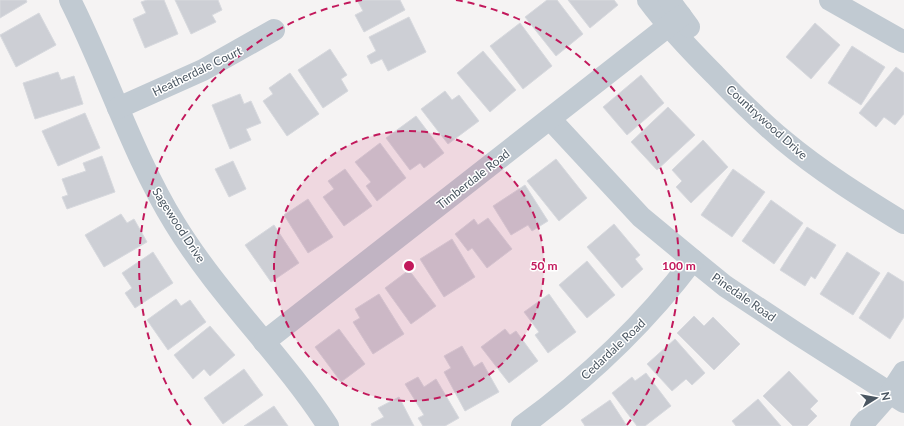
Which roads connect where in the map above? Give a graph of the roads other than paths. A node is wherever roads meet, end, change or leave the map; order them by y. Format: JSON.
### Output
{"nodes":[{"id":1,"x":70,"y":0,"type":"edge"},
{"id":2,"x":648,"y":0,"type":"edge"},
{"id":3,"x":830,"y":0,"type":"edge"},
{"id":4,"x":672,"y":14,"type":"edge"},
{"id":5,"x":274,"y":30,"type":"dead end"},
{"id":6,"x":904,"y":42,"type":"edge"},
{"id":7,"x":118,"y":108,"type":"junction"},
{"id":8,"x":550,"y":119,"type":"junction"},
{"id":9,"x":904,"y":206,"type":"edge"},
{"id":10,"x":904,"y":223,"type":"edge"},
{"id":11,"x":693,"y":260,"type":"junction"},
{"id":12,"x":264,"y":342,"type":"junction"},
{"id":13,"x":904,"y":372,"type":"edge"},
{"id":14,"x":898,"y":397,"type":"edge"},
{"id":15,"x":328,"y":426,"type":"edge"},
{"id":16,"x":522,"y":426,"type":"edge"},
{"id":17,"x":861,"y":426,"type":"edge"}],
"edges":[{"from":1,"to":7,"type":"street","name":"Sagewood Drive"},
{"from":2,"to":4,"type":"street","name":"Countrywood Drive"},
{"from":3,"to":6,"type":"street"},
{"from":4,"to":8,"type":"street","name":"Timberdale Road"},
{"from":4,"to":9,"type":"street","name":"Countrywood Drive"},
{"from":4,"to":10,"type":"street","name":"Countrywood Drive"},
{"from":5,"to":7,"type":"street","name":"Heatherdale Court"},
{"from":7,"to":12,"type":"street","name":"Sagewood Drive"},
{"from":8,"to":11,"type":"street","name":"Pinedale Road"},
{"from":8,"to":12,"type":"street","name":"Timberdale Road"},
{"from":11,"to":14,"type":"street","name":"Pinedale Road"},
{"from":11,"to":16,"type":"street","name":"Cedardale Road"},
{"from":12,"to":15,"type":"street","name":"Sagewood Drive"},
{"from":13,"to":14,"type":"street"},
{"from":14,"to":17,"type":"street"}]}
